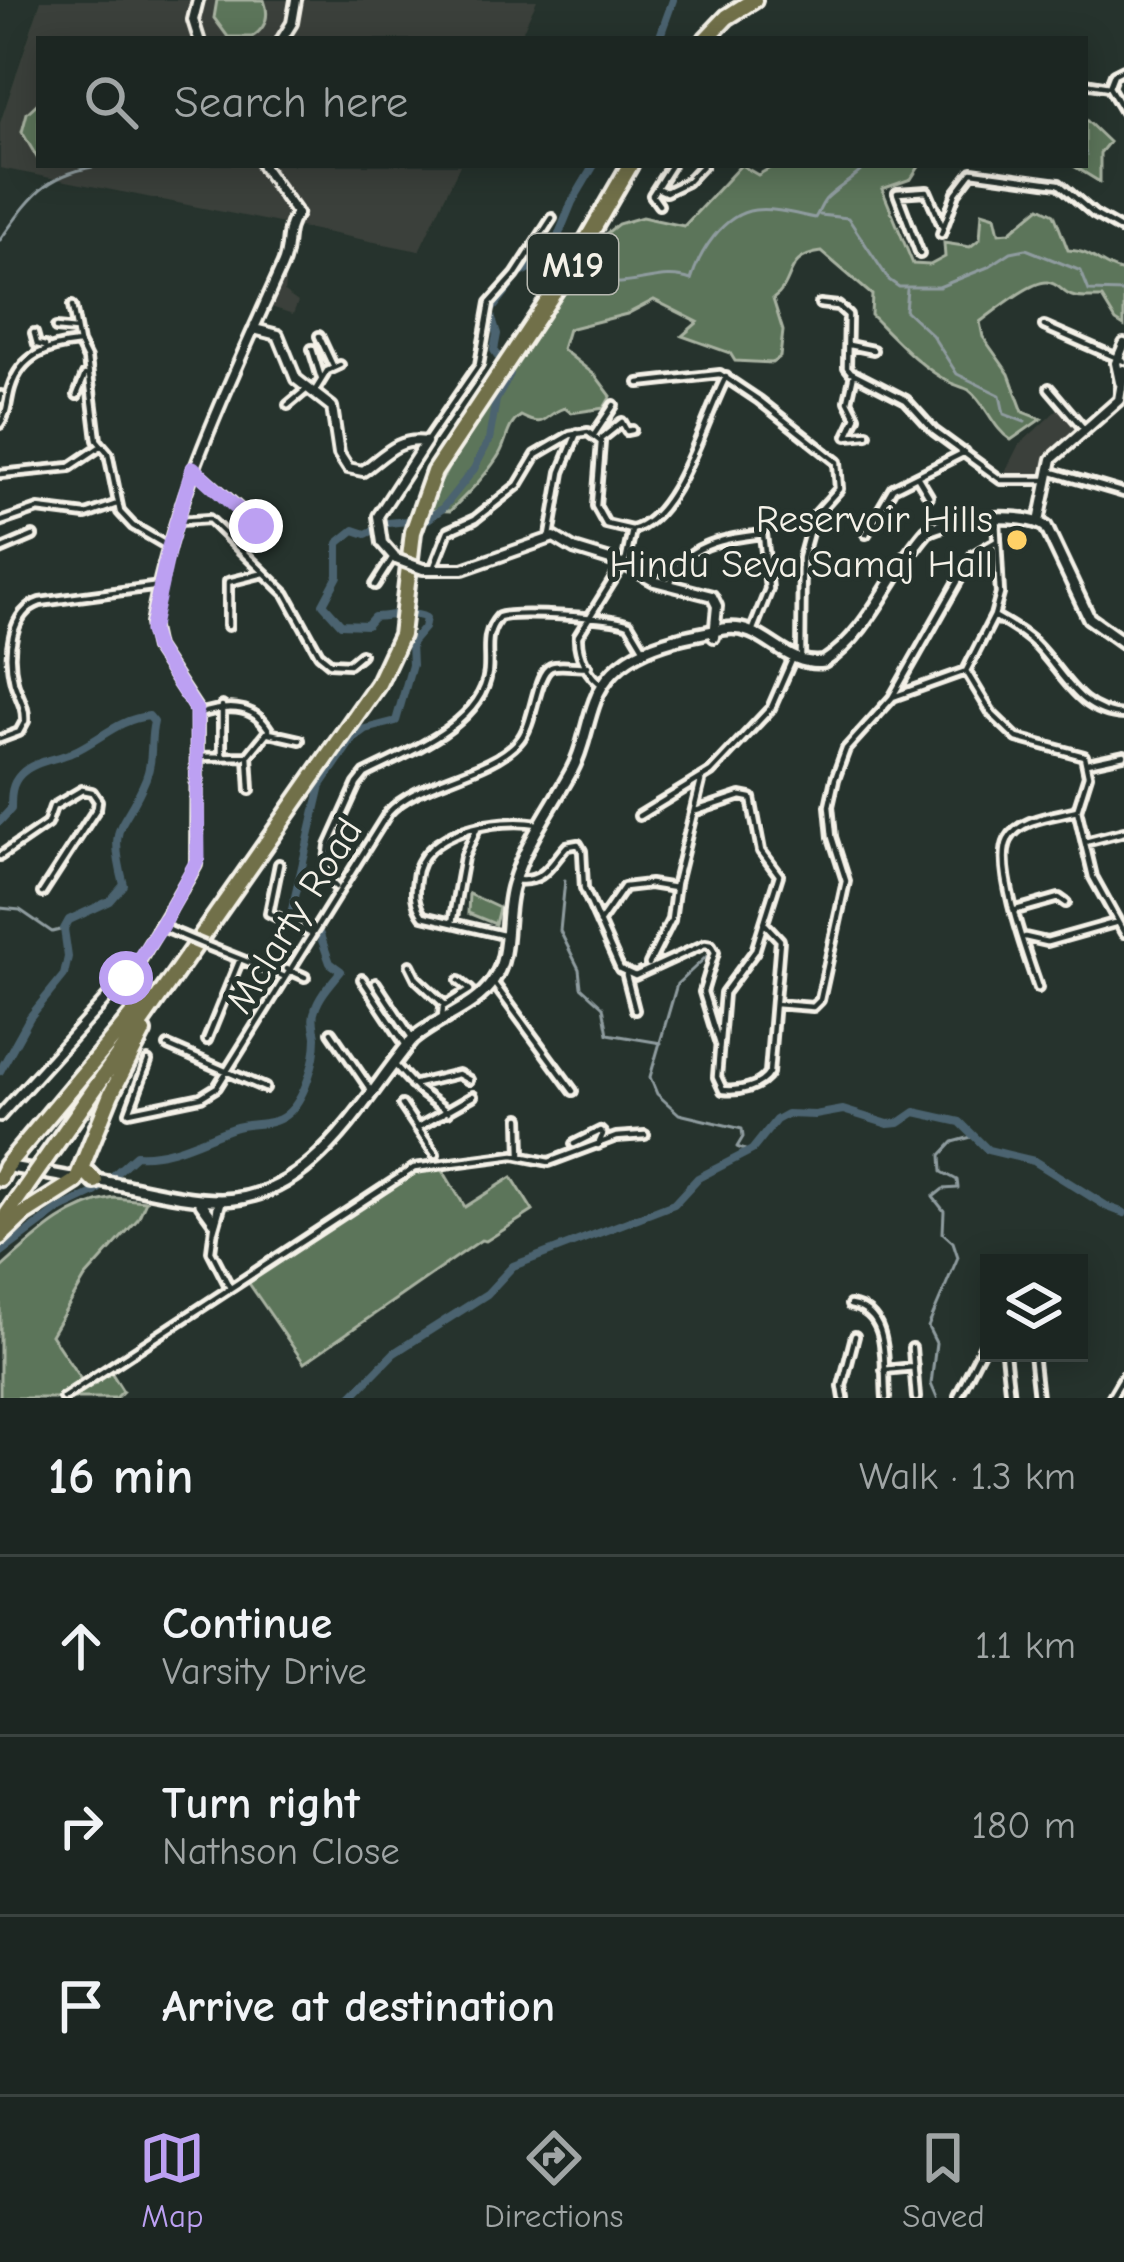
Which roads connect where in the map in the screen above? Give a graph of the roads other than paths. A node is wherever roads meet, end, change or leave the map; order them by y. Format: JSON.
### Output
{"nodes":[{"id":1,"x":199,"y":0,"type":"edge"},
{"id":2,"x":296,"y":0,"type":"edge"},
{"id":3,"x":736,"y":0,"type":"edge"},
{"id":4,"x":754,"y":0,"type":"edge"},
{"id":5,"x":198,"y":36,"type":"edge"},
{"id":6,"x":284,"y":36,"type":"edge"},
{"id":7,"x":698,"y":36,"type":"edge"},
{"id":8,"x":709,"y":36,"type":"edge"},
{"id":9,"x":1124,"y":69,"type":"edge"},
{"id":10,"x":1088,"y":84,"type":"edge"},
{"id":11,"x":1109,"y":87,"type":"junction"},
{"id":12,"x":1124,"y":112,"type":"edge"},
{"id":13,"x":264,"y":168,"type":"edge"},
{"id":14,"x":624,"y":168,"type":"edge"},
{"id":15,"x":669,"y":168,"type":"edge"},
{"id":16,"x":700,"y":168,"type":"edge"},
{"id":17,"x":657,"y":188,"type":"junction"},
{"id":18,"x":658,"y":205,"type":"dead end"},
{"id":19,"x":551,"y":218,"type":"dead end"},
{"id":20,"x":1124,"y":231,"type":"edge"},
{"id":21,"x":920,"y":254,"type":"dead end"},
{"id":22,"x":820,"y":304,"type":"dead end"},
{"id":23,"x":72,"y":306,"type":"dead end"},
{"id":24,"x":1044,"y":326,"type":"dead end"},
{"id":25,"x":56,"y":328,"type":"dead end"},
{"id":26,"x":254,"y":328,"type":"junction"},
{"id":27,"x":76,"y":330,"type":"junction"},
{"id":28,"x":34,"y":333,"type":"dead end"},
{"id":29,"x":319,"y":336,"type":"dead end"},
{"id":30,"x":79,"y":343,"type":"junction"},
{"id":31,"x":1124,"y":344,"type":"edge"},
{"id":32,"x":849,"y":345,"type":"junction"},
{"id":33,"x":51,"y":347,"type":"junction"},
{"id":34,"x":312,"y":350,"type":"dead end"},
{"id":35,"x":873,"y":350,"type":"dead end"},
{"id":36,"x":1122,"y":364,"type":"edge"},
{"id":37,"x":88,"y":370,"type":"junction"},
{"id":38,"x":854,"y":373,"type":"junction"},
{"id":39,"x":726,"y":377,"type":"junction"},
{"id":40,"x":321,"y":380,"type":"junction"},
{"id":41,"x":639,"y":383,"type":"dead end"},
{"id":42,"x":1049,"y":388,"type":"dead end"},
{"id":43,"x":310,"y":391,"type":"junction"},
{"id":44,"x":77,"y":394,"type":"dead end"},
{"id":45,"x":288,"y":405,"type":"dead end"},
{"id":46,"x":614,"y":405,"type":"dead end"},
{"id":47,"x":1,"y":420,"type":"edge"},
{"id":48,"x":1084,"y":429,"type":"junction"},
{"id":49,"x":632,"y":430,"type":"dead end"},
{"id":50,"x":577,"y":433,"type":"junction"},
{"id":51,"x":867,"y":434,"type":"dead end"},
{"id":52,"x":597,"y":438,"type":"junction"},
{"id":53,"x":426,"y":442,"type":"junction"},
{"id":54,"x":100,"y":446,"type":"junction"},
{"id":55,"x":965,"y":452,"type":"junction"},
{"id":56,"x":193,"y":468,"type":"junction"},
{"id":57,"x":0,"y":474,"type":"edge"},
{"id":58,"x":1048,"y":475,"type":"junction"},
{"id":59,"x":917,"y":476,"type":"junction"},
{"id":60,"x":1124,"y":493,"type":"edge"},
{"id":61,"x":929,"y":496,"type":"dead end"},
{"id":62,"x":117,"y":503,"type":"junction"},
{"id":63,"x":996,"y":519,"type":"junction"},
{"id":64,"x":177,"y":521,"type":"junction"},
{"id":65,"x":1043,"y":521,"type":"junction"},
{"id":66,"x":0,"y":522,"type":"edge"},
{"id":67,"x":263,"y":529,"type":"dead end"},
{"id":68,"x":632,"y":530,"type":"junction"},
{"id":69,"x":866,"y":534,"type":"dead end"},
{"id":70,"x":33,"y":536,"type":"dead end"},
{"id":71,"x":550,"y":536,"type":"junction"},
{"id":72,"x":997,"y":541,"type":"junction"},
{"id":73,"x":169,"y":547,"type":"junction"},
{"id":74,"x":0,"y":550,"type":"edge"},
{"id":75,"x":395,"y":558,"type":"junction"},
{"id":76,"x":623,"y":564,"type":"junction"},
{"id":77,"x":428,"y":571,"type":"junction"},
{"id":78,"x":264,"y":573,"type":"junction"},
{"id":79,"x":375,"y":585,"type":"dead end"},
{"id":80,"x":670,"y":585,"type":"junction"},
{"id":81,"x":160,"y":586,"type":"junction"},
{"id":82,"x":400,"y":616,"type":"junction"},
{"id":83,"x":994,"y":616,"type":"junction"},
{"id":84,"x":586,"y":619,"type":"junction"},
{"id":85,"x":228,"y":626,"type":"dead end"},
{"id":86,"x":749,"y":632,"type":"junction"},
{"id":87,"x":713,"y":634,"type":"junction"},
{"id":88,"x":1124,"y":643,"type":"edge"},
{"id":89,"x":645,"y":652,"type":"junction"},
{"id":90,"x":362,"y":654,"type":"dead end"},
{"id":91,"x":796,"y":661,"type":"junction"},
{"id":92,"x":587,"y":667,"type":"junction"},
{"id":93,"x":966,"y":671,"type":"junction"},
{"id":94,"x":902,"y":682,"type":"junction"},
{"id":95,"x":604,"y":686,"type":"junction"},
{"id":96,"x":912,"y":690,"type":"junction"},
{"id":97,"x":892,"y":698,"type":"junction"},
{"id":98,"x":222,"y":706,"type":"junction"},
{"id":99,"x":197,"y":715,"type":"junction"},
{"id":100,"x":1124,"y":715,"type":"edge"},
{"id":101,"x":269,"y":734,"type":"junction"},
{"id":102,"x":0,"y":739,"type":"edge"},
{"id":103,"x":300,"y":740,"type":"dead end"},
{"id":104,"x":1124,"y":755,"type":"edge"},
{"id":105,"x":248,"y":756,"type":"junction"},
{"id":106,"x":198,"y":757,"type":"junction"},
{"id":107,"x":222,"y":757,"type":"junction"},
{"id":108,"x":1087,"y":763,"type":"junction"},
{"id":109,"x":701,"y":781,"type":"junction"},
{"id":110,"x":250,"y":790,"type":"dead end"},
{"id":111,"x":1077,"y":810,"type":"junction"},
{"id":112,"x":696,"y":811,"type":"junction"},
{"id":113,"x":639,"y":816,"type":"dead end"},
{"id":114,"x":540,"y":823,"type":"junction"},
{"id":115,"x":477,"y":828,"type":"junction"},
{"id":116,"x":1124,"y":832,"type":"edge"},
{"id":117,"x":1085,"y":842,"type":"junction"},
{"id":118,"x":0,"y":856,"type":"edge"},
{"id":119,"x":279,"y":864,"type":"dead end"},
{"id":120,"x":516,"y":880,"type":"junction"},
{"id":121,"x":338,"y":888,"type":"junction"},
{"id":122,"x":675,"y":888,"type":"junction"},
{"id":123,"x":43,"y":893,"type":"dead end"},
{"id":124,"x":1066,"y":903,"type":"dead end"},
{"id":125,"x":1041,"y":910,"type":"dead end"},
{"id":126,"x":1016,"y":911,"type":"junction"},
{"id":127,"x":1118,"y":922,"type":"junction"},
{"id":128,"x":452,"y":923,"type":"junction"},
{"id":129,"x":599,"y":923,"type":"junction"},
{"id":130,"x":764,"y":923,"type":"junction"},
{"id":131,"x":209,"y":924,"type":"junction"},
{"id":132,"x":161,"y":927,"type":"junction"},
{"id":133,"x":312,"y":930,"type":"junction"},
{"id":134,"x":1124,"y":933,"type":"edge"},
{"id":135,"x":507,"y":935,"type":"junction"},
{"id":136,"x":1024,"y":937,"type":"junction"},
{"id":137,"x":240,"y":959,"type":"junction"},
{"id":138,"x":410,"y":965,"type":"dead end"},
{"id":139,"x":646,"y":968,"type":"junction"},
{"id":140,"x":285,"y":973,"type":"junction"},
{"id":141,"x":626,"y":975,"type":"junction"},
{"id":142,"x":305,"y":977,"type":"dead end"},
{"id":143,"x":362,"y":979,"type":"dead end"},
{"id":144,"x":459,"y":981,"type":"dead end"},
{"id":145,"x":376,"y":982,"type":"dead end"},
{"id":146,"x":494,"y":982,"type":"junction"},
{"id":147,"x":1038,"y":988,"type":"dead end"},
{"id":148,"x":145,"y":1000,"type":"junction"},
{"id":149,"x":775,"y":1004,"type":"junction"},
{"id":150,"x":445,"y":1005,"type":"junction"},
{"id":151,"x":635,"y":1010,"type":"dead end"},
{"id":152,"x":442,"y":1018,"type":"junction"},
{"id":153,"x":331,"y":1032,"type":"dead end"},
{"id":154,"x":207,"y":1040,"type":"dead end"},
{"id":155,"x":410,"y":1043,"type":"junction"},
{"id":156,"x":719,"y":1044,"type":"junction"},
{"id":157,"x":169,"y":1046,"type":"dead end"},
{"id":158,"x":148,"y":1061,"type":"dead end"},
{"id":159,"x":395,"y":1065,"type":"junction"},
{"id":160,"x":230,"y":1071,"type":"junction"},
{"id":161,"x":469,"y":1080,"type":"dead end"},
{"id":162,"x":412,"y":1084,"type":"junction"},
{"id":163,"x":265,"y":1088,"type":"dead end"},
{"id":164,"x":573,"y":1091,"type":"dead end"},
{"id":165,"x":374,"y":1093,"type":"junction"},
{"id":166,"x":473,"y":1096,"type":"dead end"},
{"id":167,"x":402,"y":1105,"type":"dead end"},
{"id":168,"x":448,"y":1112,"type":"junction"},
{"id":169,"x":0,"y":1116,"type":"edge"},
{"id":170,"x":520,"y":1118,"type":"dead end"},
{"id":171,"x":417,"y":1128,"type":"junction"},
{"id":172,"x":645,"y":1135,"type":"dead end"},
{"id":173,"x":574,"y":1144,"type":"dead end"},
{"id":174,"x":598,"y":1145,"type":"junction"},
{"id":175,"x":435,"y":1154,"type":"dead end"},
{"id":176,"x":521,"y":1155,"type":"junction"},
{"id":177,"x":38,"y":1162,"type":"junction"},
{"id":178,"x":8,"y":1174,"type":"edge"},
{"id":179,"x":84,"y":1181,"type":"junction"},
{"id":180,"x":219,"y":1202,"type":"junction"},
{"id":181,"x":201,"y":1203,"type":"junction"},
{"id":182,"x":0,"y":1208,"type":"edge"},
{"id":183,"x":0,"y":1224,"type":"edge"},
{"id":184,"x":214,"y":1226,"type":"junction"},
{"id":185,"x":0,"y":1237,"type":"edge"},
{"id":186,"x":230,"y":1288,"type":"junction"},
{"id":187,"x":850,"y":1305,"type":"dead end"},
{"id":188,"x":856,"y":1336,"type":"dead end"},
{"id":189,"x":911,"y":1348,"type":"dead end"},
{"id":190,"x":980,"y":1353,"type":"edge"},
{"id":191,"x":1006,"y":1362,"type":"edge"},
{"id":192,"x":1034,"y":1362,"type":"edge"},
{"id":193,"x":914,"y":1367,"type":"junction"},
{"id":194,"x":884,"y":1370,"type":"junction"},
{"id":195,"x":1124,"y":1376,"type":"edge"},
{"id":196,"x":958,"y":1396,"type":"edge"},
{"id":197,"x":63,"y":1398,"type":"edge"},
{"id":198,"x":844,"y":1398,"type":"edge"},
{"id":199,"x":886,"y":1398,"type":"edge"},
{"id":200,"x":916,"y":1398,"type":"edge"},
{"id":201,"x":1010,"y":1398,"type":"edge"},
{"id":202,"x":1038,"y":1398,"type":"edge"},
{"id":203,"x":1111,"y":1398,"type":"edge"}],
"edges":[{"from":1,"to":5,"type":"street"},
{"from":2,"to":6,"type":"street"},
{"from":3,"to":7,"type":"highway"},
{"from":4,"to":8,"type":"highway"},
{"from":9,"to":11,"type":"street"},
{"from":10,"to":11,"type":"street"},
{"from":11,"to":12,"type":"street"},
{"from":13,"to":26,"type":"street"},
{"from":14,"to":82,"type":"highway","number":"M19"},
{"from":15,"to":17,"type":"street"},
{"from":16,"to":17,"type":"street"},
{"from":17,"to":18,"type":"street"},
{"from":19,"to":53,"type":"street"},
{"from":20,"to":21,"type":"street"},
{"from":22,"to":32,"type":"street"},
{"from":23,"to":27,"type":"street"},
{"from":24,"to":36,"type":"street"},
{"from":25,"to":27,"type":"street"},
{"from":26,"to":43,"type":"street"},
{"from":26,"to":56,"type":"street"},
{"from":27,"to":30,"type":"street"},
{"from":28,"to":33,"type":"street"},
{"from":29,"to":40,"type":"street"},
{"from":30,"to":33,"type":"street"},
{"from":30,"to":37,"type":"street"},
{"from":31,"to":36,"type":"street"},
{"from":32,"to":35,"type":"street"},
{"from":32,"to":38,"type":"street"},
{"from":33,"to":47,"type":"street"},
{"from":34,"to":40,"type":"street"},
{"from":36,"to":48,"type":"street"},
{"from":37,"to":44,"type":"street"},
{"from":37,"to":54,"type":"street"},
{"from":38,"to":51,"type":"street"},
{"from":38,"to":55,"type":"street"},
{"from":39,"to":41,"type":"street"},
{"from":39,"to":68,"type":"street"},
{"from":39,"to":91,"type":"street"},
{"from":40,"to":43,"type":"street"},
{"from":42,"to":48,"type":"street"},
{"from":43,"to":45,"type":"street"},
{"from":43,"to":53,"type":"street"},
{"from":46,"to":52,"type":"street"},
{"from":48,"to":58,"type":"street"},
{"from":49,"to":52,"type":"street"},
{"from":50,"to":52,"type":"street"},
{"from":50,"to":71,"type":"street"},
{"from":50,"to":77,"type":"street"},
{"from":52,"to":68,"type":"street"},
{"from":53,"to":75,"type":"street"},
{"from":54,"to":57,"type":"street"},
{"from":54,"to":62,"type":"street"},
{"from":55,"to":58,"type":"street"},
{"from":55,"to":59,"type":"street"},
{"from":56,"to":64,"type":"street"},
{"from":56,"to":67,"type":"street"},
{"from":58,"to":60,"type":"street"},
{"from":58,"to":65,"type":"street"},
{"from":59,"to":61,"type":"street"},
{"from":59,"to":69,"type":"street"},
{"from":62,"to":66,"type":"street"},
{"from":62,"to":73,"type":"street"},
{"from":63,"to":65,"type":"main road"},
{"from":63,"to":72,"type":"street"},
{"from":63,"to":91,"type":"main road"},
{"from":64,"to":73,"type":"street"},
{"from":64,"to":78,"type":"street"},
{"from":65,"to":88,"type":"main road"},
{"from":68,"to":76,"type":"street"},
{"from":70,"to":74,"type":"street"},
{"from":71,"to":76,"type":"street"},
{"from":71,"to":77,"type":"street"},
{"from":72,"to":83,"type":"street"},
{"from":72,"to":94,"type":"street"},
{"from":73,"to":81,"type":"street"},
{"from":75,"to":77,"type":"street","bridge":true},
{"from":75,"to":79,"type":"street"},
{"from":76,"to":80,"type":"street"},
{"from":76,"to":84,"type":"street"},
{"from":78,"to":85,"type":"street"},
{"from":78,"to":90,"type":"street"},
{"from":80,"to":86,"type":"street"},
{"from":80,"to":87,"type":"street"},
{"from":81,"to":99,"type":"street"},
{"from":81,"to":102,"type":"street"},
{"from":82,"to":131,"type":"highway","number":"M19"},
{"from":82,"to":148,"type":"highway","number":"M19"},
{"from":83,"to":93,"type":"street"},
{"from":83,"to":100,"type":"street"},
{"from":84,"to":89,"type":"street"},
{"from":84,"to":92,"type":"street"},
{"from":84,"to":121,"type":"street"},
{"from":86,"to":87,"type":"main road"},
{"from":86,"to":91,"type":"main road"},
{"from":87,"to":89,"type":"main road"},
{"from":89,"to":95,"type":"main road"},
{"from":91,"to":109,"type":"street"},
{"from":92,"to":95,"type":"street"},
{"from":92,"to":121,"type":"street","name":"Mclarty Road"},
{"from":93,"to":96,"type":"street"},
{"from":93,"to":108,"type":"street"},
{"from":94,"to":96,"type":"street"},
{"from":94,"to":97,"type":"street"},
{"from":95,"to":114,"type":"main road"},
{"from":96,"to":97,"type":"street"},
{"from":97,"to":149,"type":"street"},
{"from":98,"to":99,"type":"street"},
{"from":98,"to":101,"type":"street"},
{"from":98,"to":107,"type":"street"},
{"from":99,"to":106,"type":"street"},
{"from":101,"to":103,"type":"street"},
{"from":101,"to":105,"type":"street"},
{"from":104,"to":108,"type":"street"},
{"from":105,"to":107,"type":"street"},
{"from":105,"to":110,"type":"street"},
{"from":106,"to":107,"type":"street"},
{"from":106,"to":132,"type":"street"},
{"from":108,"to":111,"type":"street"},
{"from":109,"to":112,"type":"street"},
{"from":109,"to":113,"type":"street"},
{"from":111,"to":117,"type":"street"},
{"from":111,"to":126,"type":"street"},
{"from":112,"to":122,"type":"street"},
{"from":112,"to":130,"type":"street"},
{"from":114,"to":115,"type":"street"},
{"from":114,"to":120,"type":"main road"},
{"from":115,"to":128,"type":"street"},
{"from":115,"to":128,"type":"street"},
{"from":116,"to":117,"type":"street"},
{"from":117,"to":127,"type":"street"},
{"from":118,"to":123,"type":"street"},
{"from":119,"to":133,"type":"street"},
{"from":120,"to":129,"type":"street"},
{"from":120,"to":135,"type":"main road"},
{"from":121,"to":133,"type":"street","name":"Mclarty Road"},
{"from":122,"to":129,"type":"street"},
{"from":122,"to":139,"type":"street"},
{"from":124,"to":126,"type":"street"},
{"from":125,"to":126,"type":"street"},
{"from":126,"to":136,"type":"street"},
{"from":127,"to":134,"type":"street"},
{"from":127,"to":136,"type":"street"},
{"from":128,"to":135,"type":"street"},
{"from":129,"to":141,"type":"street"},
{"from":130,"to":149,"type":"street"},
{"from":130,"to":156,"type":"street"},
{"from":131,"to":177,"type":"highway","number":"M19"},
{"from":131,"to":179,"type":"highway"},
{"from":132,"to":137,"type":"street","bridge":true},
{"from":132,"to":169,"type":"street"},
{"from":133,"to":140,"type":"street","name":"Mclarty Road"},
{"from":135,"to":146,"type":"main road"},
{"from":136,"to":147,"type":"street"},
{"from":137,"to":140,"type":"street"},
{"from":137,"to":154,"type":"street"},
{"from":138,"to":150,"type":"street"},
{"from":139,"to":141,"type":"street"},
{"from":139,"to":156,"type":"street"},
{"from":140,"to":142,"type":"street"},
{"from":140,"to":160,"type":"street","name":"Mclarty Road"},
{"from":141,"to":151,"type":"street"},
{"from":143,"to":155,"type":"street"},
{"from":144,"to":150,"type":"street"},
{"from":145,"to":155,"type":"street"},
{"from":146,"to":152,"type":"main road"},
{"from":146,"to":159,"type":"main road"},
{"from":146,"to":164,"type":"street"},
{"from":148,"to":177,"type":"highway","number":"M19"},
{"from":148,"to":178,"type":"highway"},
{"from":149,"to":156,"type":"street"},
{"from":150,"to":152,"type":"street"},
{"from":152,"to":155,"type":"main road"},
{"from":153,"to":165,"type":"street"},
{"from":155,"to":159,"type":"main road"},
{"from":157,"to":160,"type":"street"},
{"from":158,"to":160,"type":"street","name":"Mclarty Road"},
{"from":159,"to":162,"type":"street"},
{"from":159,"to":165,"type":"main road"},
{"from":160,"to":163,"type":"street"},
{"from":161,"to":162,"type":"street"},
{"from":162,"to":168,"type":"street"},
{"from":165,"to":180,"type":"main road"},
{"from":166,"to":168,"type":"street"},
{"from":167,"to":171,"type":"street"},
{"from":168,"to":171,"type":"street"},
{"from":170,"to":176,"type":"street"},
{"from":171,"to":175,"type":"street"},
{"from":172,"to":174,"type":"street"},
{"from":173,"to":174,"type":"street"},
{"from":174,"to":176,"type":"street"},
{"from":176,"to":186,"type":"street"},
{"from":177,"to":178,"type":"highway","number":"M19"},
{"from":178,"to":179,"type":"main road"},
{"from":178,"to":182,"type":"highway","number":"M19"},
{"from":178,"to":183,"type":"highway","number":"M19"},
{"from":179,"to":180,"type":"main road"},
{"from":179,"to":181,"type":"main road"},
{"from":179,"to":185,"type":"highway"},
{"from":180,"to":181,"type":"main road"},
{"from":180,"to":184,"type":"street"},
{"from":181,"to":184,"type":"main road"},
{"from":184,"to":186,"type":"street"},
{"from":186,"to":197,"type":"street"},
{"from":187,"to":194,"type":"street"},
{"from":188,"to":198,"type":"street"},
{"from":189,"to":193,"type":"street"},
{"from":190,"to":196,"type":"street"},
{"from":191,"to":201,"type":"street"},
{"from":192,"to":202,"type":"street"},
{"from":193,"to":194,"type":"street"},
{"from":193,"to":200,"type":"street"},
{"from":194,"to":199,"type":"street"},
{"from":195,"to":203,"type":"street"}]}
